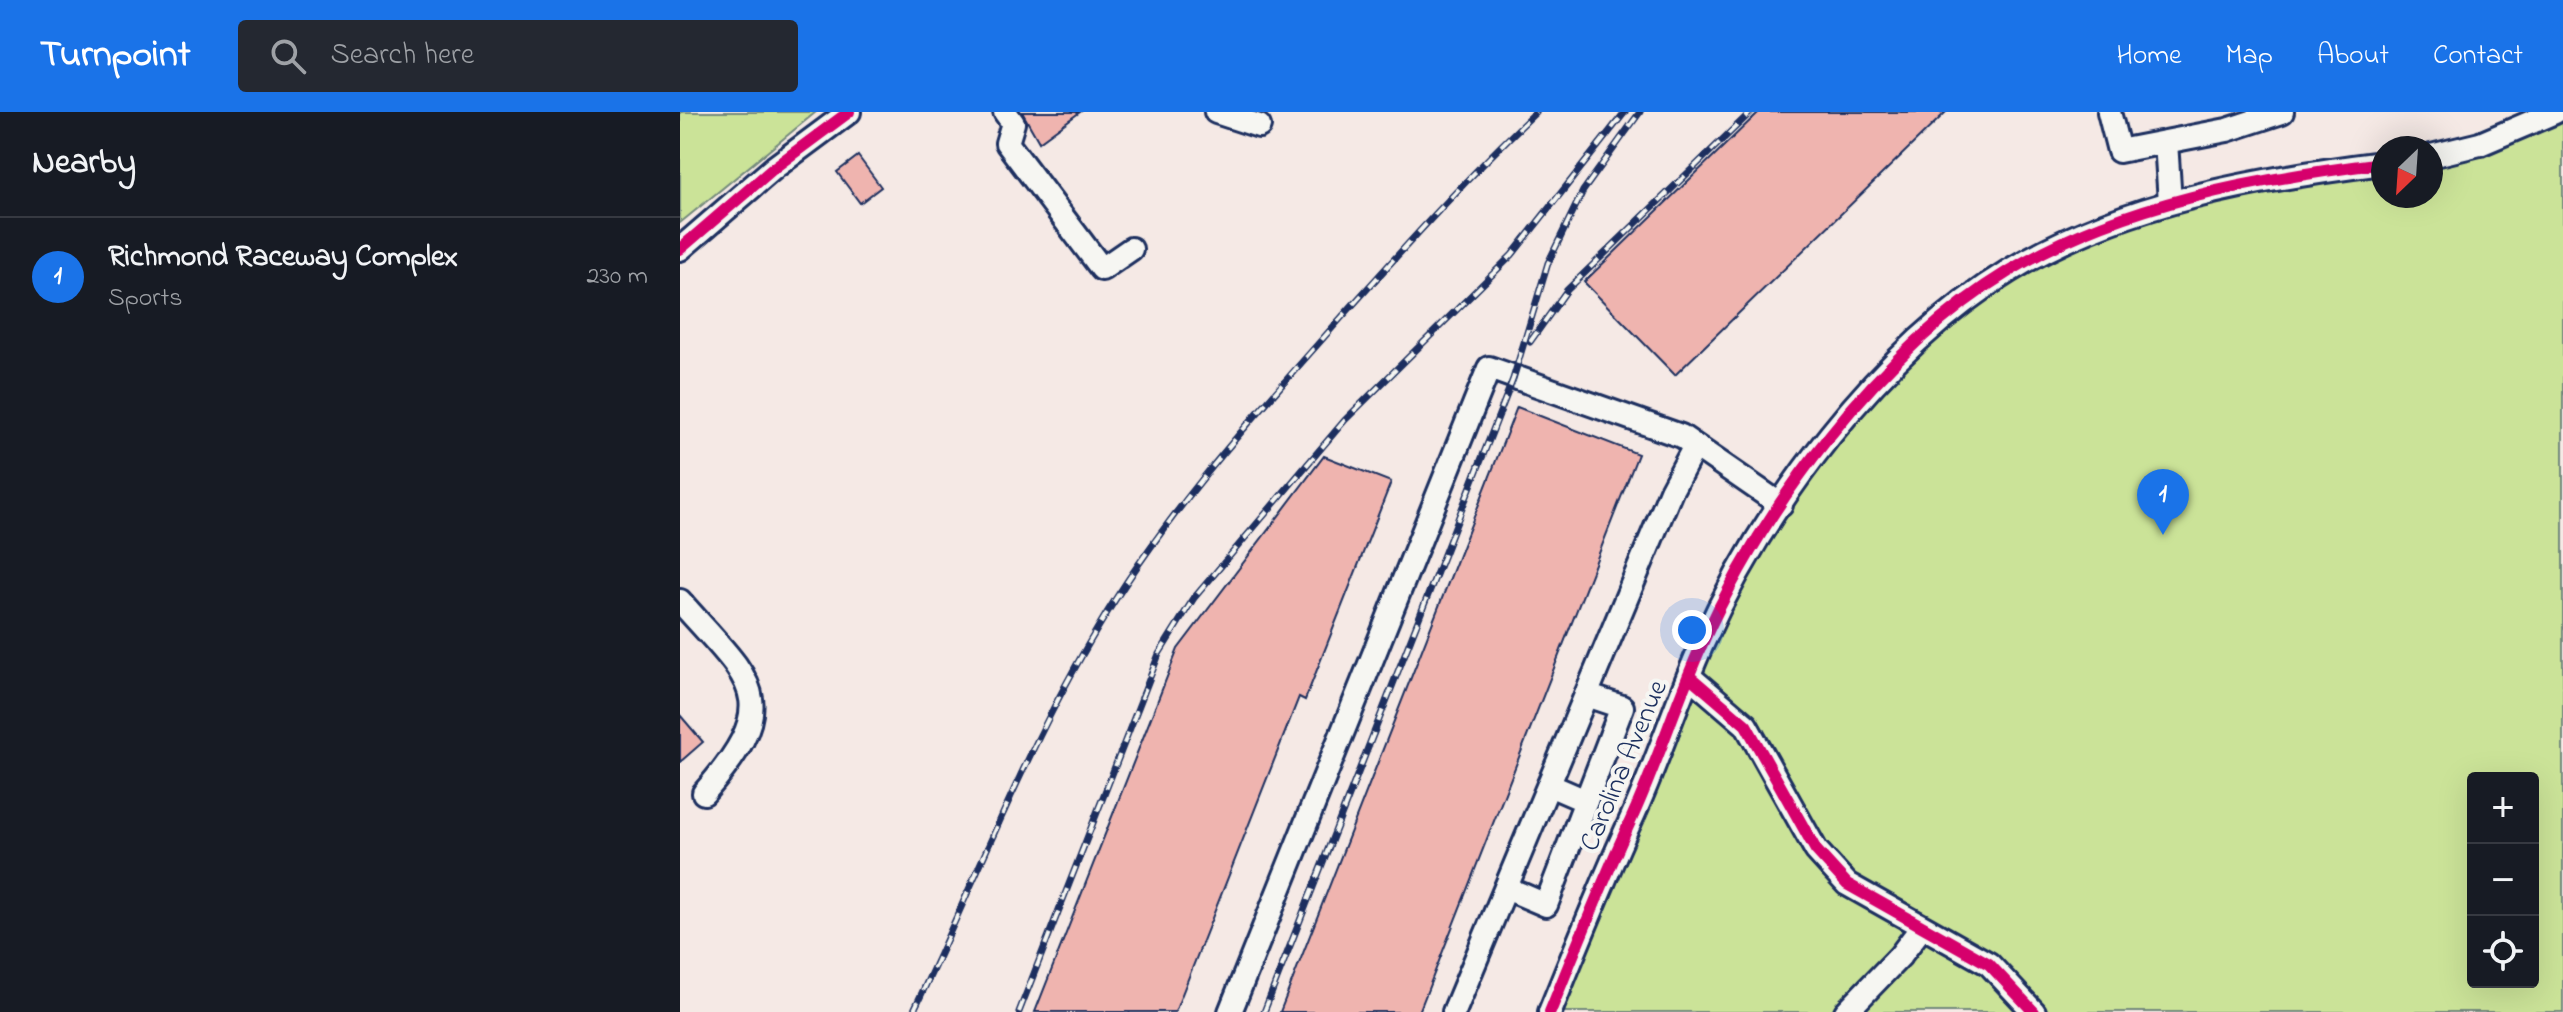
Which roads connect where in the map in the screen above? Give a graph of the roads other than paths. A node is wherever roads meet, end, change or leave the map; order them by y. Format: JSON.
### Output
{"nodes":[{"id":1,"x":849,"y":112,"type":"edge"},
{"id":2,"x":1005,"y":112,"type":"edge"},
{"id":3,"x":1216,"y":112,"type":"edge"},
{"id":4,"x":2109,"y":112,"type":"edge"},
{"id":5,"x":2282,"y":112,"type":"edge"},
{"id":6,"x":2555,"y":112,"type":"edge"},
{"id":7,"x":1259,"y":126,"type":"dead end"},
{"id":8,"x":2166,"y":142,"type":"junction"},
{"id":9,"x":2443,"y":153,"type":"edge"},
{"id":10,"x":2371,"y":165,"type":"edge"},
{"id":11,"x":2170,"y":202,"type":"junction"},
{"id":12,"x":680,"y":249,"type":"edge"},
{"id":13,"x":1131,"y":249,"type":"dead end"},
{"id":14,"x":1695,"y":446,"type":"junction"},
{"id":15,"x":1781,"y":505,"type":"junction"},
{"id":16,"x":680,"y":601,"type":"edge"},
{"id":17,"x":1689,"y":676,"type":"junction"},
{"id":18,"x":1586,"y":695,"type":"junction"},
{"id":19,"x":1549,"y":785,"type":"junction"},
{"id":20,"x":704,"y":793,"type":"dead end"},
{"id":21,"x":1586,"y":801,"type":"junction"},
{"id":22,"x":1506,"y":888,"type":"junction"},
{"id":23,"x":1922,"y":927,"type":"junction"},
{"id":24,"x":1230,"y":1012,"type":"edge"},
{"id":25,"x":1454,"y":1012,"type":"edge"},
{"id":26,"x":1550,"y":1012,"type":"edge"},
{"id":27,"x":1846,"y":1012,"type":"edge"},
{"id":28,"x":2034,"y":1012,"type":"edge"}],
"edges":[{"from":1,"to":12,"type":"street"},
{"from":2,"to":13,"type":"street"},
{"from":3,"to":7,"type":"street"},
{"from":4,"to":8,"type":"street"},
{"from":5,"to":8,"type":"street"},
{"from":6,"to":9,"type":"street"},
{"from":8,"to":11,"type":"street"},
{"from":10,"to":11,"type":"street","name":"Carolina Avenue"},
{"from":11,"to":15,"type":"street","name":"Carolina Avenue"},
{"from":14,"to":15,"type":"street"},
{"from":14,"to":18,"type":"street"},
{"from":14,"to":24,"type":"street"},
{"from":15,"to":17,"type":"street","name":"Carolina Avenue"},
{"from":16,"to":20,"type":"street"},
{"from":17,"to":23,"type":"street"},
{"from":17,"to":26,"type":"street","name":"Carolina Avenue"},
{"from":18,"to":19,"type":"street"},
{"from":18,"to":21,"type":"street"},
{"from":19,"to":21,"type":"street"},
{"from":19,"to":22,"type":"street"},
{"from":21,"to":22,"type":"street"},
{"from":22,"to":25,"type":"street"},
{"from":23,"to":27,"type":"street"},
{"from":23,"to":28,"type":"street"}]}
